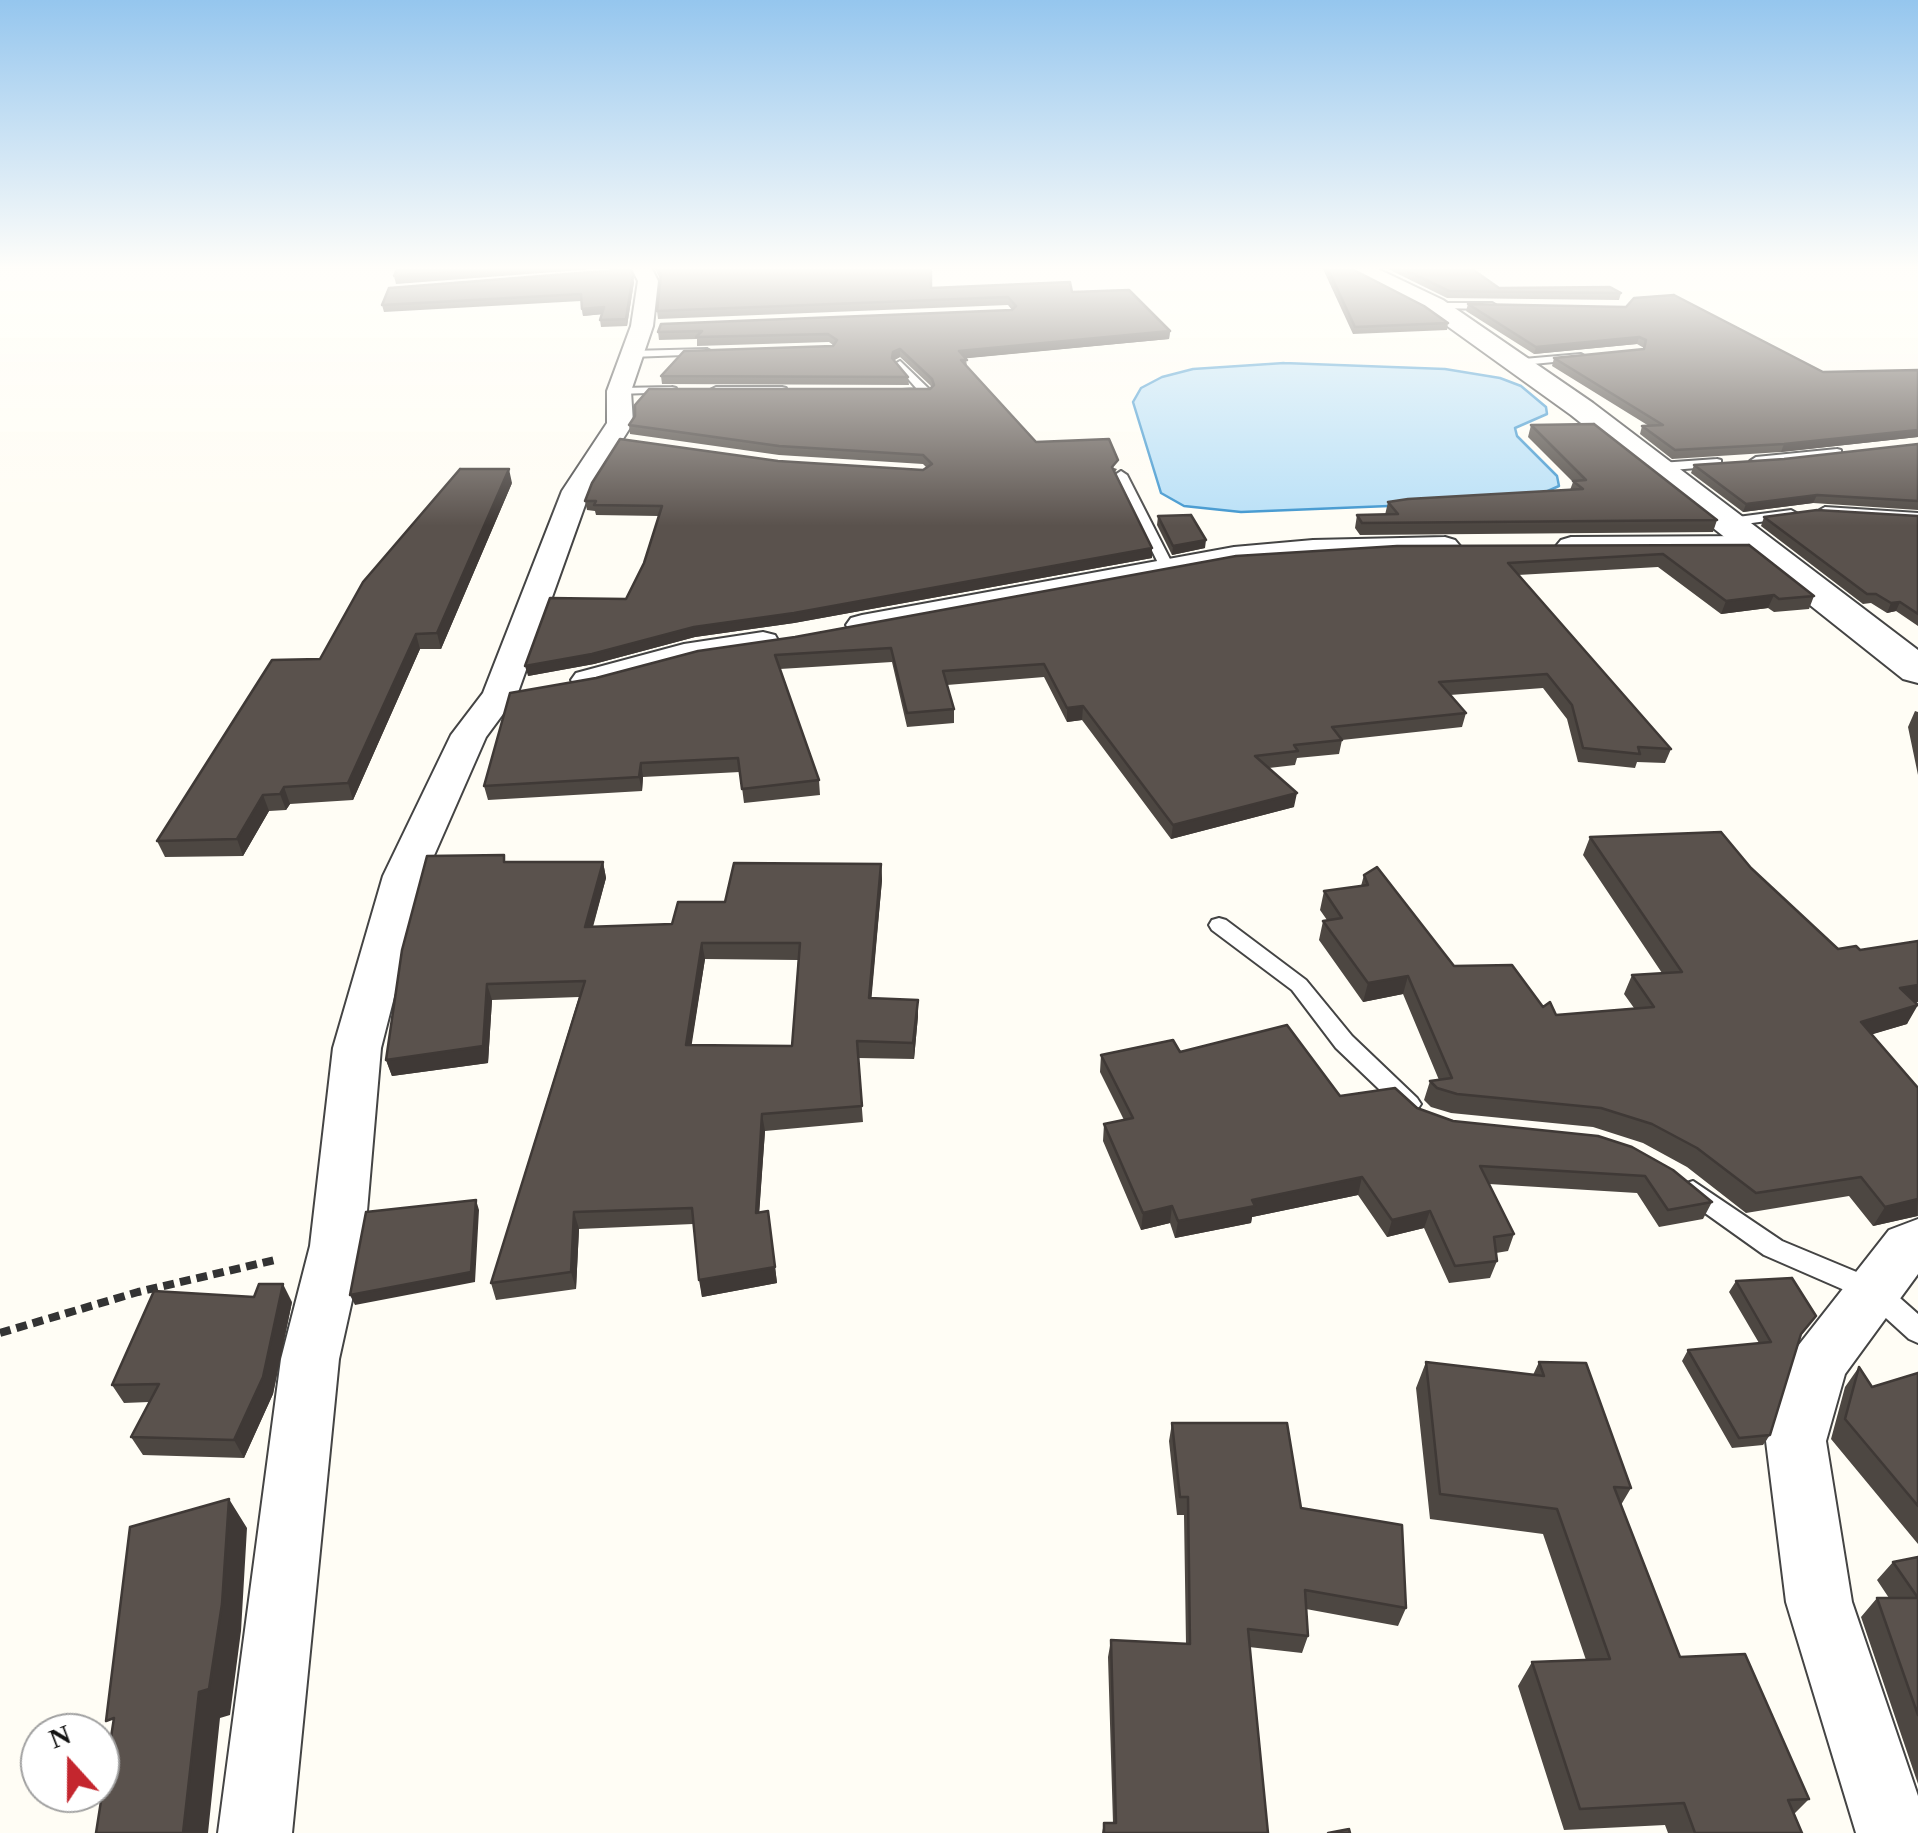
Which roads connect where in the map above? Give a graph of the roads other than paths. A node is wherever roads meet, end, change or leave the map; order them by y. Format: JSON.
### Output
{"nodes":[{"id":1,"x":637,"y":355,"type":"edge"},
{"id":2,"x":659,"y":355,"type":"edge"},
{"id":3,"x":1501,"y":355,"type":"edge"},
{"id":4,"x":1602,"y":355,"type":"edge"},
{"id":5,"x":1512,"y":363,"type":"junction"},
{"id":6,"x":900,"y":364,"type":"edge"},
{"id":7,"x":791,"y":390,"type":"edge"},
{"id":8,"x":891,"y":392,"type":"edge"},
{"id":9,"x":1845,"y":452,"type":"edge"},
{"id":10,"x":1746,"y":462,"type":"edge"},
{"id":11,"x":1729,"y":463,"type":"edge"},
{"id":12,"x":1660,"y":467,"type":"junction"},
{"id":13,"x":1121,"y":475,"type":"edge"},
{"id":14,"x":1918,"y":517,"type":"edge"},
{"id":15,"x":1730,"y":522,"type":"junction"},
{"id":16,"x":1755,"y":545,"type":"junction"},
{"id":17,"x":1470,"y":546,"type":"edge"},
{"id":18,"x":1546,"y":546,"type":"edge"},
{"id":19,"x":1167,"y":567,"type":"junction"},
{"id":20,"x":832,"y":630,"type":"edge"},
{"id":21,"x":794,"y":637,"type":"edge"},
{"id":22,"x":1918,"y":670,"type":"edge"},
{"id":23,"x":528,"y":690,"type":"junction"},
{"id":24,"x":1219,"y":926,"type":"dead end"},
{"id":25,"x":1435,"y":1121,"type":"edge"},
{"id":26,"x":1676,"y":1177,"type":"edge"},
{"id":27,"x":1918,"y":1240,"type":"edge"},
{"id":28,"x":1896,"y":1311,"type":"edge"},
{"id":29,"x":256,"y":1833,"type":"edge"},
{"id":30,"x":1894,"y":1833,"type":"edge"}],
"edges":[{"from":1,"to":23,"type":"street"},
{"from":2,"to":7,"type":"lane"},
{"from":3,"to":5,"type":"street"},
{"from":4,"to":5,"type":"lane"},
{"from":5,"to":12,"type":"street"},
{"from":6,"to":8,"type":"lane"},
{"from":9,"to":10,"type":"lane"},
{"from":11,"to":12,"type":"lane"},
{"from":12,"to":15,"type":"street"},
{"from":13,"to":19,"type":"lane"},
{"from":14,"to":15,"type":"lane"},
{"from":15,"to":16,"type":"street"},
{"from":16,"to":18,"type":"street"},
{"from":16,"to":22,"type":"street"},
{"from":17,"to":19,"type":"street"},
{"from":19,"to":20,"type":"street"},
{"from":21,"to":23,"type":"street"},
{"from":23,"to":29,"type":"street"},
{"from":24,"to":25,"type":"lane"},
{"from":26,"to":28,"type":"lane"},
{"from":27,"to":28,"type":"street"},
{"from":28,"to":30,"type":"street"}]}
